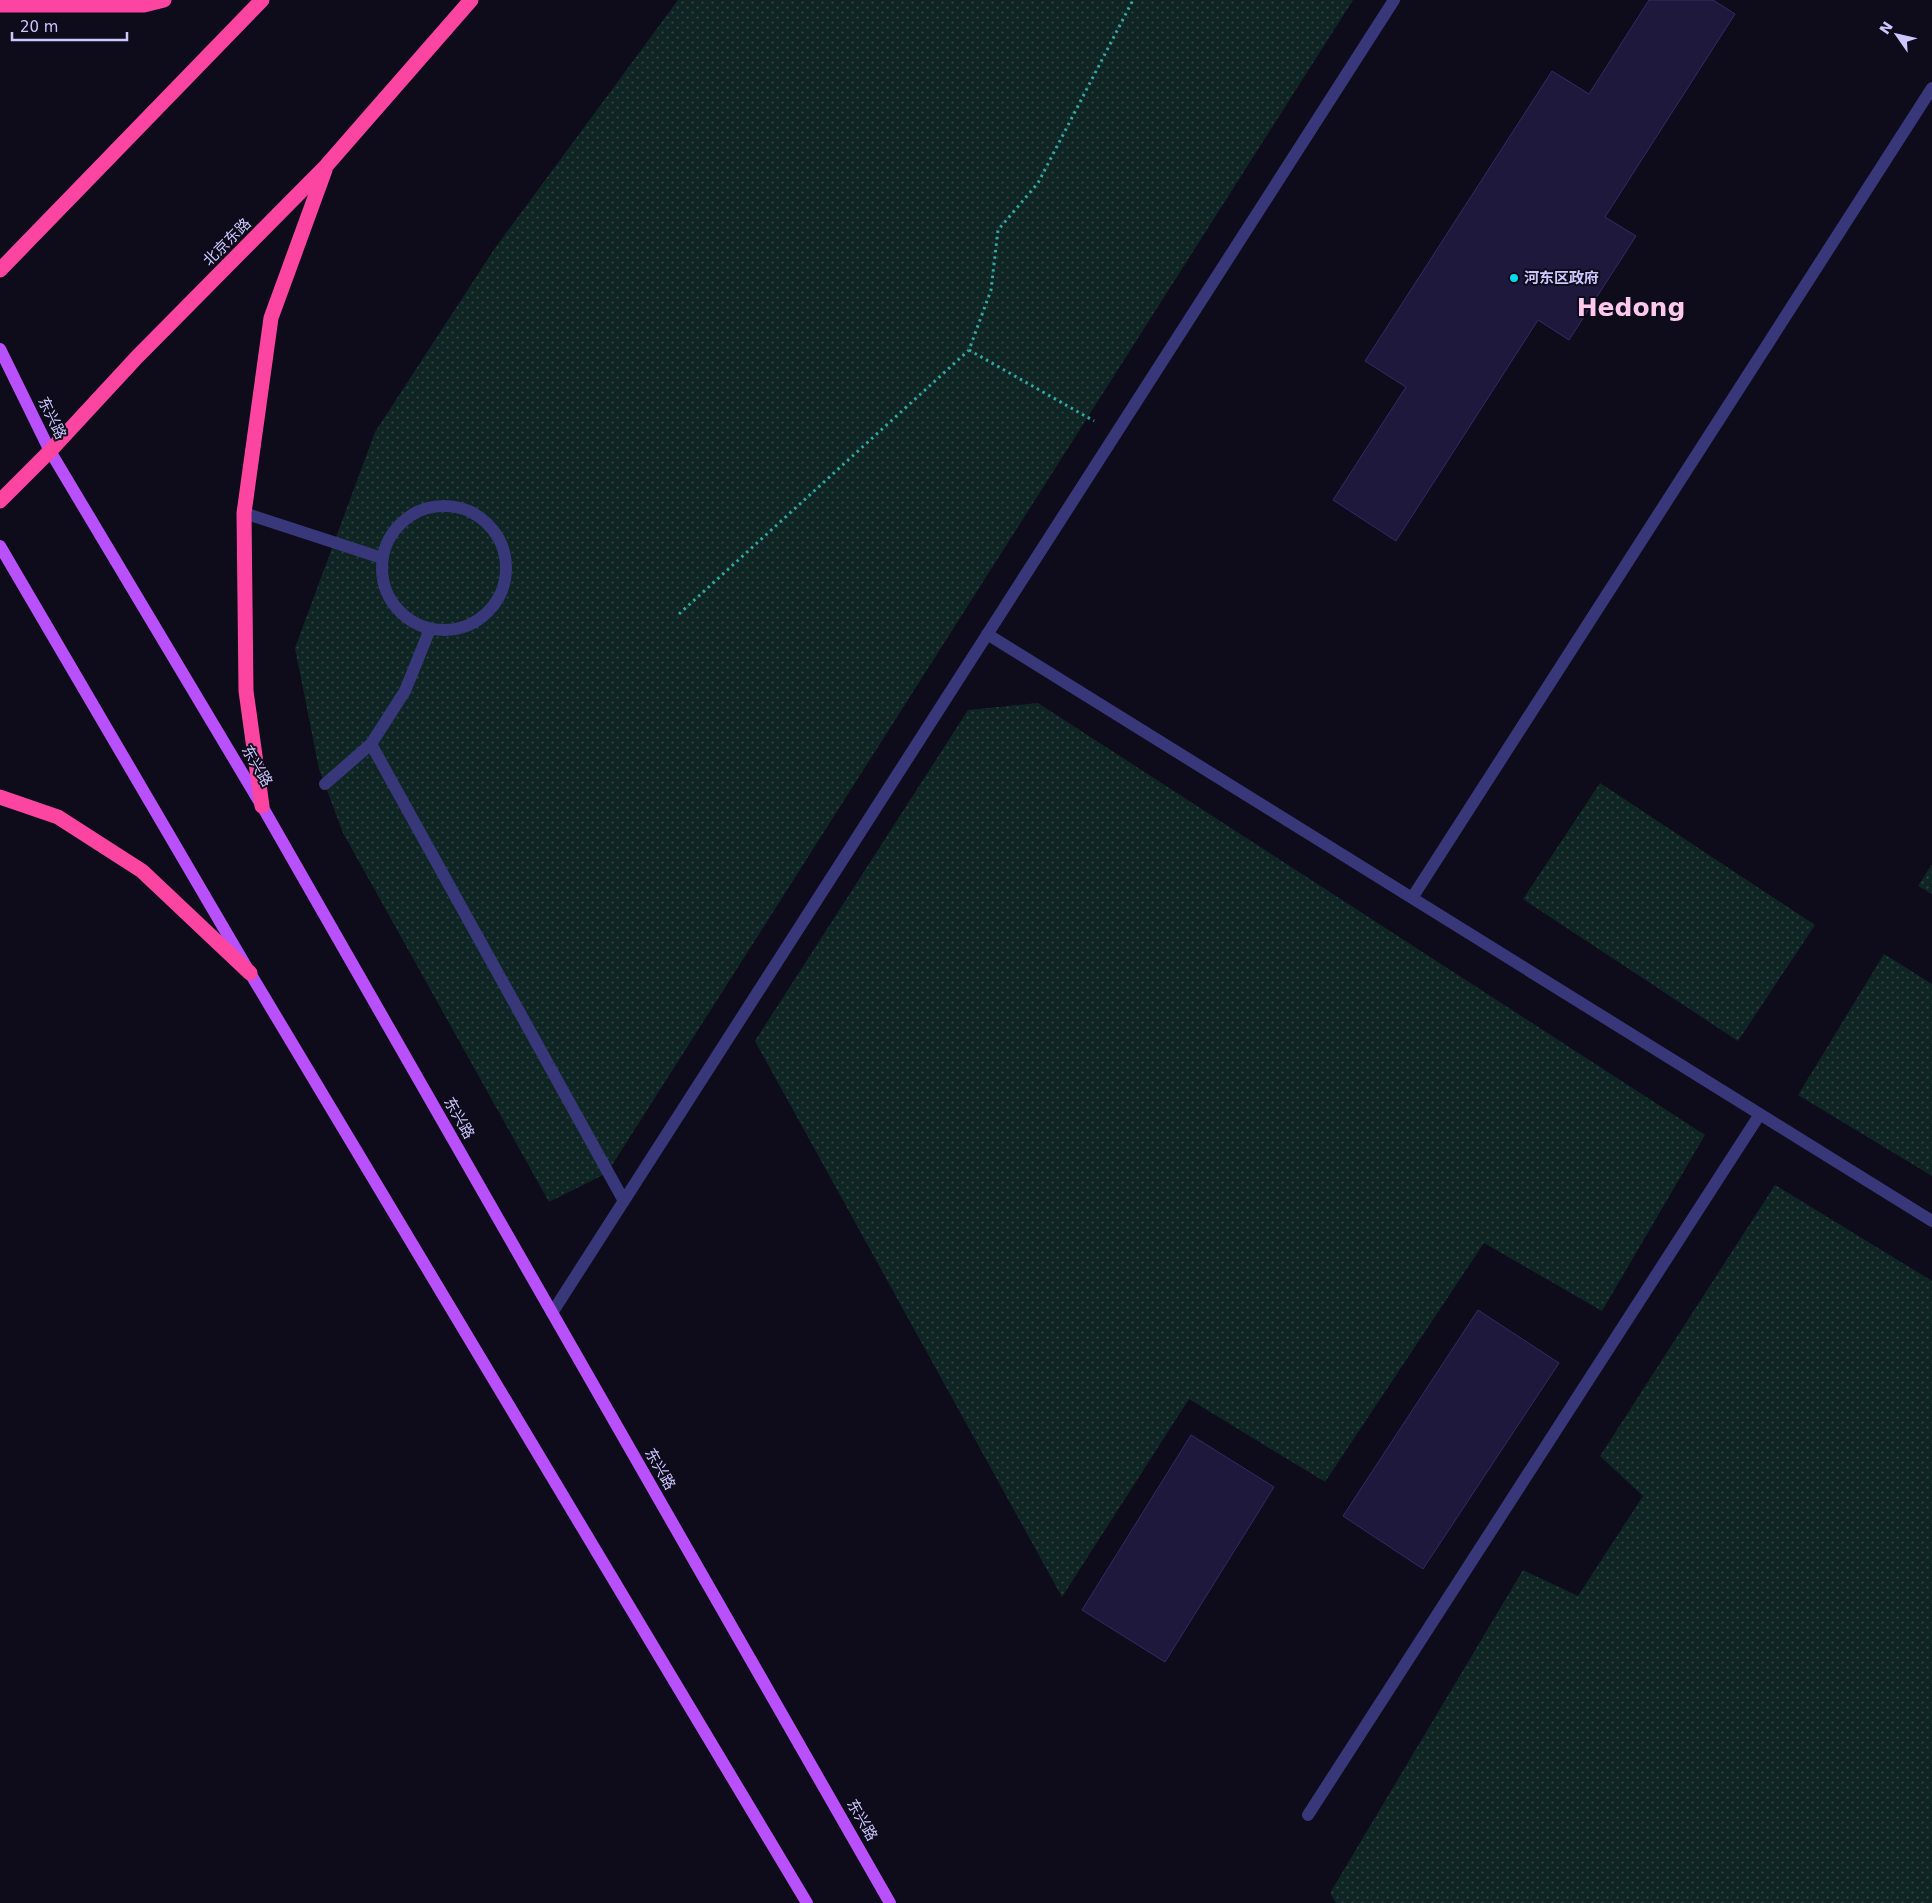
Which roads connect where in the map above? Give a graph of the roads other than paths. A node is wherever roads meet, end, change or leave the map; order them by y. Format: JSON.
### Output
{"nodes":[{"id":1,"x":164,"y":0,"type":"edge"},
{"id":2,"x":262,"y":0,"type":"edge"},
{"id":3,"x":471,"y":0,"type":"edge"},
{"id":4,"x":1394,"y":0,"type":"edge"},
{"id":5,"x":0,"y":5,"type":"edge"},
{"id":6,"x":1932,"y":88,"type":"edge"},
{"id":7,"x":326,"y":166,"type":"junction"},
{"id":8,"x":0,"y":270,"type":"edge"},
{"id":9,"x":0,"y":349,"type":"edge"},
{"id":10,"x":50,"y":451,"type":"junction"},
{"id":11,"x":0,"y":501,"type":"edge"},
{"id":12,"x":244,"y":513,"type":"junction"},
{"id":13,"x":0,"y":546,"type":"edge"},
{"id":14,"x":382,"y":558,"type":"junction"},
{"id":15,"x":430,"y":629,"type":"junction"},
{"id":16,"x":987,"y":634,"type":"junction"},
{"id":17,"x":371,"y":744,"type":"junction"},
{"id":18,"x":325,"y":784,"type":"dead end"},
{"id":19,"x":0,"y":797,"type":"edge"},
{"id":20,"x":262,"y":806,"type":"junction"},
{"id":21,"x":1412,"y":898,"type":"junction"},
{"id":22,"x":250,"y":973,"type":"junction"},
{"id":23,"x":1760,"y":1114,"type":"junction"},
{"id":24,"x":624,"y":1201,"type":"junction"},
{"id":25,"x":1932,"y":1221,"type":"edge"},
{"id":26,"x":552,"y":1313,"type":"junction"},
{"id":27,"x":1308,"y":1816,"type":"dead end"},
{"id":28,"x":807,"y":1903,"type":"edge"},
{"id":29,"x":890,"y":1903,"type":"edge"}],
"edges":[{"from":1,"to":5,"type":"highway"},
{"from":2,"to":8,"type":"highway"},
{"from":3,"to":7,"type":"highway","name":"北京东路"},
{"from":4,"to":16,"type":"street"},
{"from":6,"to":21,"type":"street"},
{"from":7,"to":10,"type":"highway","name":"北京东路"},
{"from":7,"to":12,"type":"highway"},
{"from":9,"to":10,"type":"main road","name":"东兴路"},
{"from":10,"to":11,"type":"highway","name":"北京东路"},
{"from":10,"to":20,"type":"main road","name":"东兴路"},
{"from":12,"to":14,"type":"street"},
{"from":12,"to":20,"type":"highway"},
{"from":13,"to":22,"type":"main road"},
{"from":14,"to":15,"type":"street"},
{"from":14,"to":15,"type":"street"},
{"from":15,"to":17,"type":"street"},
{"from":16,"to":21,"type":"street"},
{"from":16,"to":24,"type":"street"},
{"from":17,"to":18,"type":"street"},
{"from":17,"to":24,"type":"street"},
{"from":19,"to":22,"type":"highway"},
{"from":20,"to":26,"type":"main road","name":"东兴路"},
{"from":21,"to":23,"type":"street"},
{"from":22,"to":28,"type":"main road"},
{"from":23,"to":25,"type":"street"},
{"from":23,"to":27,"type":"street"},
{"from":24,"to":26,"type":"street"},
{"from":26,"to":29,"type":"main road","name":"东兴路"}]}
